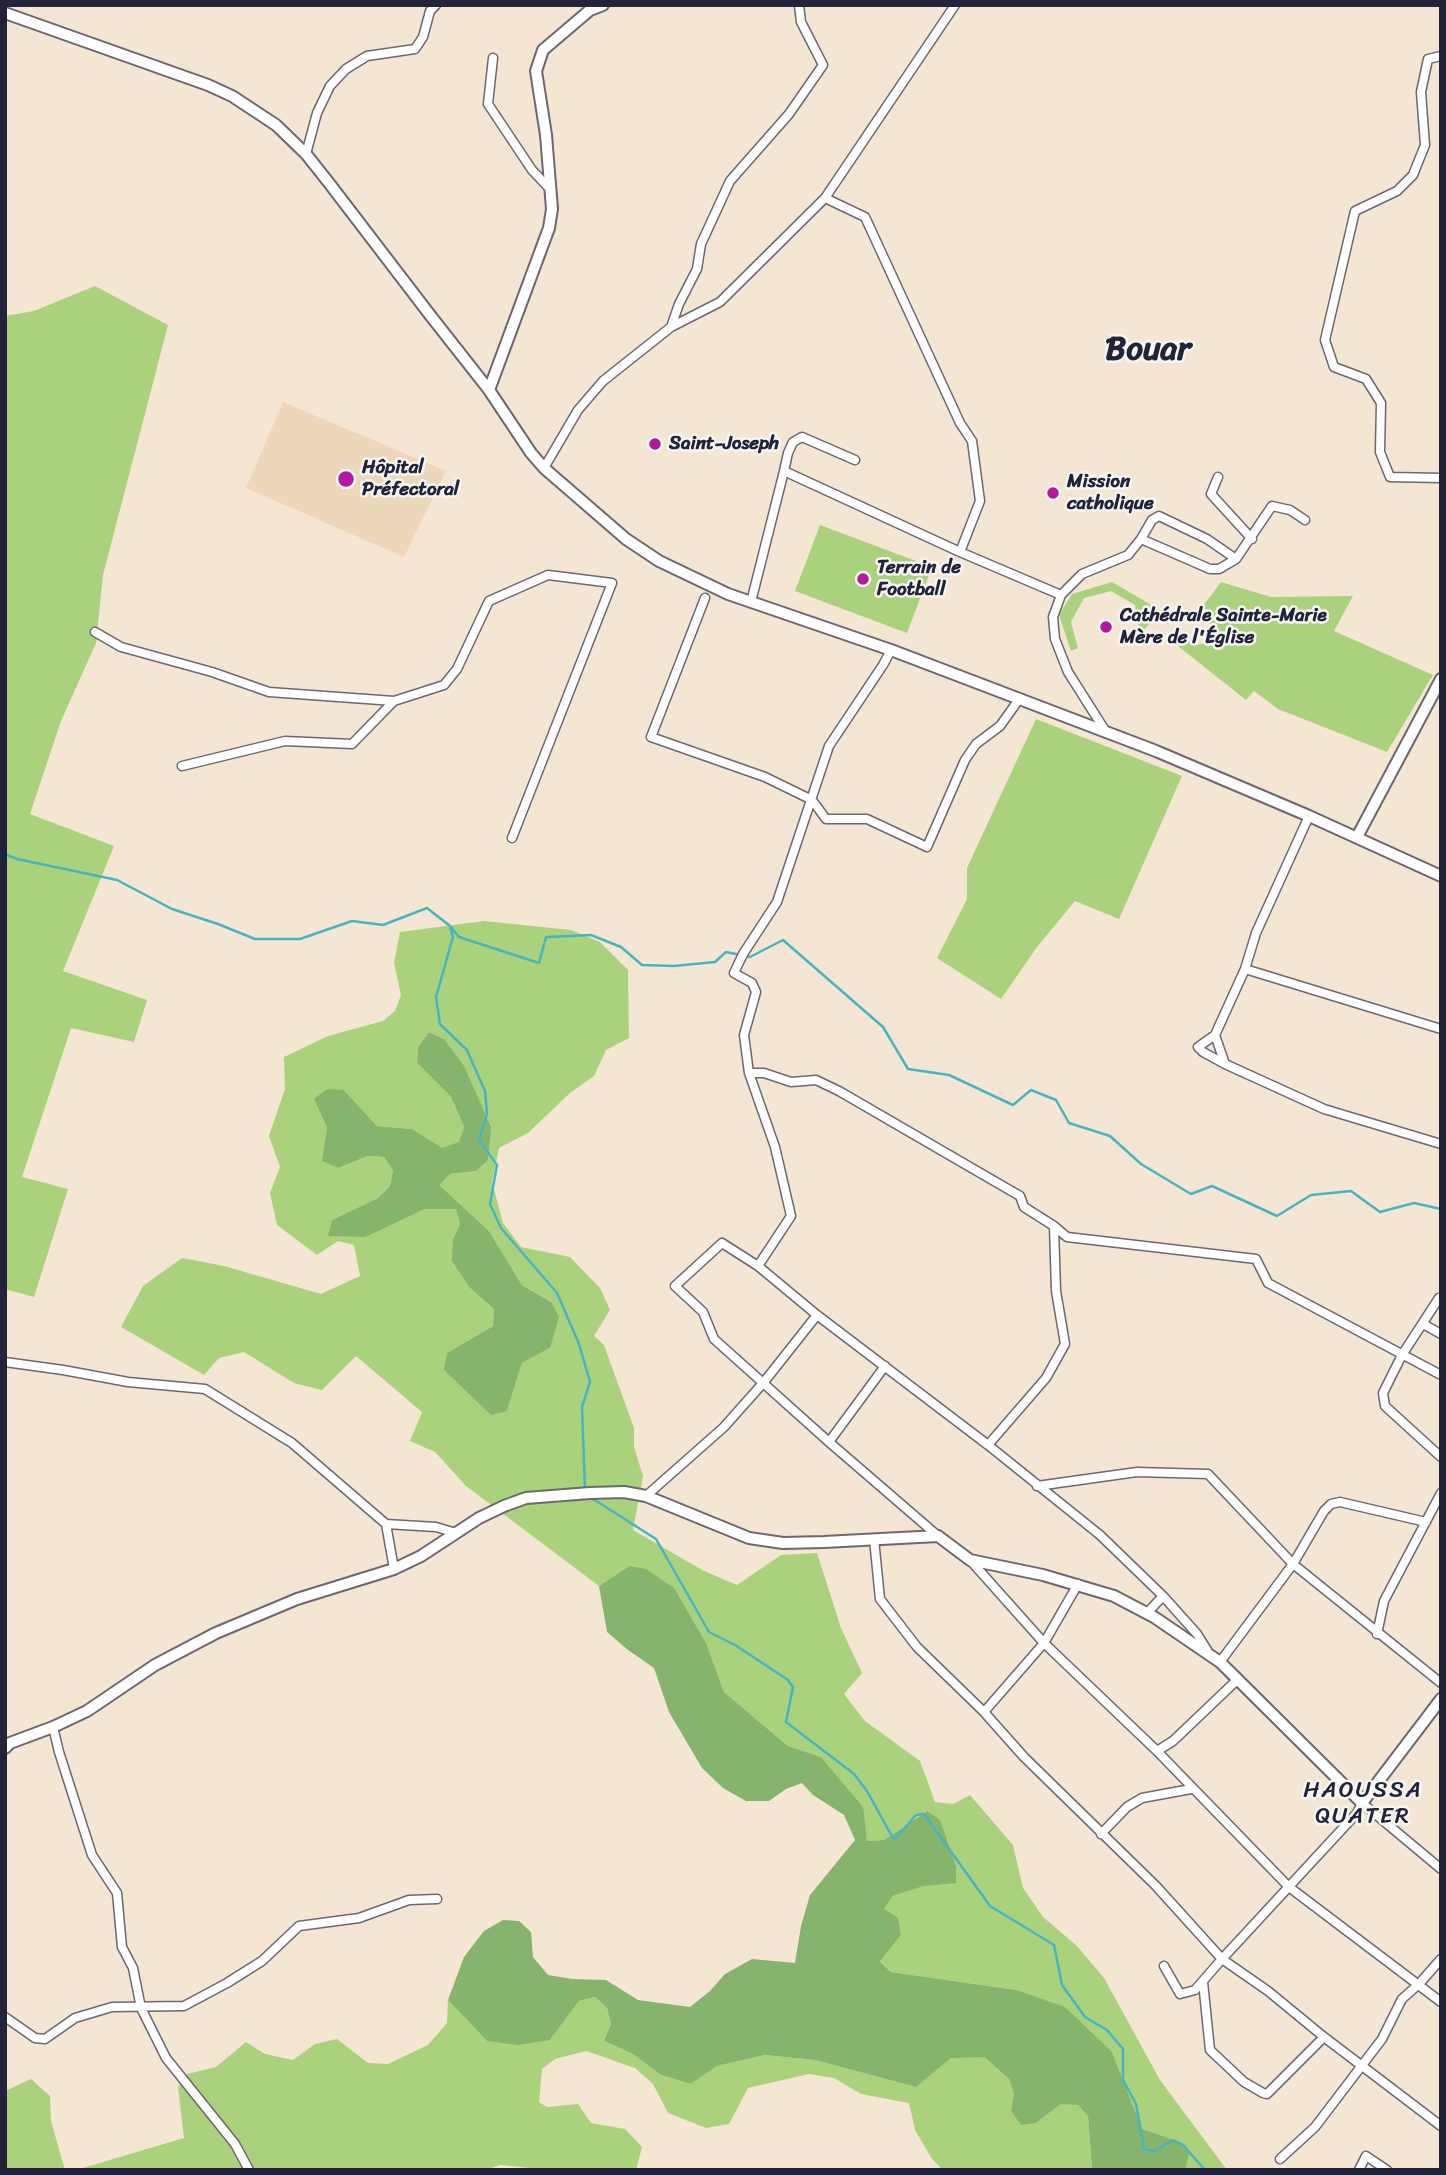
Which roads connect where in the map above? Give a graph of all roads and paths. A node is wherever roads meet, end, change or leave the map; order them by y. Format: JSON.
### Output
{"nodes":[{"id":1,"x":436,"y":5,"type":"edge"},
{"id":2,"x":603,"y":5,"type":"edge"},
{"id":3,"x":799,"y":5,"type":"edge"},
{"id":4,"x":955,"y":5,"type":"edge"},
{"id":5,"x":5,"y":13,"type":"edge"},
{"id":6,"x":1441,"y":56,"type":"edge"},
{"id":7,"x":493,"y":58,"type":"dead end"},
{"id":8,"x":306,"y":154,"type":"junction"},
{"id":9,"x":549,"y":188,"type":"junction"},
{"id":10,"x":825,"y":198,"type":"junction"},
{"id":11,"x":671,"y":327,"type":"junction"},
{"id":12,"x":489,"y":390,"type":"junction"},
{"id":13,"x":855,"y":460,"type":"dead end"},
{"id":14,"x":544,"y":468,"type":"junction"},
{"id":15,"x":784,"y":471,"type":"junction"},
{"id":16,"x":1217,"y":477,"type":"dead end"},
{"id":17,"x":1441,"y":478,"type":"edge"},
{"id":18,"x":1305,"y":520,"type":"dead end"},
{"id":19,"x":1141,"y":539,"type":"junction"},
{"id":20,"x":1252,"y":539,"type":"junction"},
{"id":21,"x":960,"y":551,"type":"junction"},
{"id":22,"x":1236,"y":559,"type":"junction"},
{"id":23,"x":1061,"y":595,"type":"junction"},
{"id":24,"x":705,"y":597,"type":"dead end"},
{"id":25,"x":751,"y":602,"type":"junction"},
{"id":26,"x":95,"y":632,"type":"dead end"},
{"id":27,"x":891,"y":650,"type":"junction"},
{"id":28,"x":1441,"y":679,"type":"edge"},
{"id":29,"x":1020,"y":698,"type":"junction"},
{"id":30,"x":394,"y":701,"type":"junction"},
{"id":31,"x":1106,"y":732,"type":"junction"},
{"id":32,"x":181,"y":766,"type":"dead end"},
{"id":33,"x":812,"y":800,"type":"junction"},
{"id":34,"x":1309,"y":816,"type":"junction"},
{"id":35,"x":1357,"y":837,"type":"junction"},
{"id":36,"x":512,"y":838,"type":"dead end"},
{"id":37,"x":1441,"y":876,"type":"edge"},
{"id":38,"x":1245,"y":970,"type":"junction"},
{"id":39,"x":1441,"y":1028,"type":"edge"},
{"id":40,"x":1215,"y":1035,"type":"junction"},
{"id":41,"x":1225,"y":1064,"type":"junction"},
{"id":42,"x":749,"y":1073,"type":"junction"},
{"id":43,"x":1441,"y":1144,"type":"edge"},
{"id":44,"x":1054,"y":1226,"type":"junction"},
{"id":45,"x":758,"y":1266,"type":"junction"},
{"id":46,"x":1439,"y":1298,"type":"edge"},
{"id":47,"x":817,"y":1315,"type":"junction"},
{"id":48,"x":1423,"y":1324,"type":"junction"},
{"id":49,"x":1441,"y":1334,"type":"edge"},
{"id":50,"x":1402,"y":1355,"type":"junction"},
{"id":51,"x":5,"y":1362,"type":"edge"},
{"id":52,"x":885,"y":1366,"type":"junction"},
{"id":53,"x":1441,"y":1375,"type":"edge"},
{"id":54,"x":764,"y":1382,"type":"junction"},
{"id":55,"x":829,"y":1442,"type":"junction"},
{"id":56,"x":988,"y":1445,"type":"junction"},
{"id":57,"x":1441,"y":1457,"type":"edge"},
{"id":58,"x":1038,"y":1486,"type":"junction"},
{"id":59,"x":1441,"y":1493,"type":"edge"},
{"id":60,"x":646,"y":1496,"type":"junction"},
{"id":61,"x":1426,"y":1522,"type":"junction"},
{"id":62,"x":386,"y":1524,"type":"junction"},
{"id":63,"x":456,"y":1533,"type":"junction"},
{"id":64,"x":938,"y":1536,"type":"junction"},
{"id":65,"x":874,"y":1539,"type":"junction"},
{"id":66,"x":970,"y":1560,"type":"junction"},
{"id":67,"x":1293,"y":1564,"type":"junction"},
{"id":68,"x":394,"y":1569,"type":"junction"},
{"id":69,"x":1078,"y":1584,"type":"junction"},
{"id":70,"x":1163,"y":1596,"type":"junction"},
{"id":71,"x":1147,"y":1614,"type":"junction"},
{"id":72,"x":1377,"y":1634,"type":"junction"},
{"id":73,"x":1044,"y":1643,"type":"junction"},
{"id":74,"x":1209,"y":1654,"type":"junction"},
{"id":75,"x":1220,"y":1662,"type":"junction"},
{"id":76,"x":1237,"y":1680,"type":"junction"},
{"id":77,"x":1441,"y":1683,"type":"edge"},
{"id":78,"x":1441,"y":1699,"type":"edge"},
{"id":79,"x":984,"y":1712,"type":"junction"},
{"id":80,"x":53,"y":1727,"type":"junction"},
{"id":81,"x":7,"y":1743,"type":"edge"},
{"id":82,"x":1157,"y":1751,"type":"junction"},
{"id":83,"x":1191,"y":1789,"type":"junction"},
{"id":84,"x":1362,"y":1803,"type":"junction"},
{"id":85,"x":1101,"y":1834,"type":"junction"},
{"id":86,"x":1441,"y":1869,"type":"edge"},
{"id":87,"x":1289,"y":1887,"type":"junction"},
{"id":88,"x":437,"y":1899,"type":"dead end"},
{"id":89,"x":1222,"y":1959,"type":"junction"},
{"id":90,"x":1441,"y":1959,"type":"edge"},
{"id":91,"x":1164,"y":1966,"type":"dead end"},
{"id":92,"x":1203,"y":1982,"type":"junction"},
{"id":93,"x":1419,"y":1984,"type":"junction"},
{"id":94,"x":1441,"y":2002,"type":"edge"},
{"id":95,"x":141,"y":2008,"type":"junction"},
{"id":96,"x":5,"y":2017,"type":"edge"},
{"id":97,"x":1324,"y":2037,"type":"junction"},
{"id":98,"x":1361,"y":2065,"type":"junction"},
{"id":99,"x":1441,"y":2126,"type":"edge"},
{"id":100,"x":1280,"y":2159,"type":"dead end"},
{"id":101,"x":249,"y":2170,"type":"edge"},
{"id":102,"x":1359,"y":2170,"type":"edge"},
{"id":103,"x":1387,"y":2170,"type":"edge"}],
"edges":[{"from":1,"to":8,"type":"street"},
{"from":2,"to":9,"type":"street"},
{"from":3,"to":11,"type":"street"},
{"from":4,"to":10,"type":"street"},
{"from":5,"to":8,"type":"street"},
{"from":6,"to":17,"type":"street"},
{"from":7,"to":9,"type":"street"},
{"from":8,"to":12,"type":"street"},
{"from":9,"to":12,"type":"street"},
{"from":10,"to":11,"type":"street"},
{"from":10,"to":21,"type":"street"},
{"from":11,"to":14,"type":"street"},
{"from":12,"to":14,"type":"street"},
{"from":13,"to":15,"type":"street"},
{"from":14,"to":25,"type":"street"},
{"from":15,"to":21,"type":"street"},
{"from":15,"to":25,"type":"street"},
{"from":16,"to":20,"type":"street"},
{"from":18,"to":20,"type":"street"},
{"from":19,"to":22,"type":"street"},
{"from":19,"to":22,"type":"street"},
{"from":19,"to":23,"type":"street"},
{"from":20,"to":22,"type":"street"},
{"from":21,"to":23,"type":"street"},
{"from":23,"to":31,"type":"street"},
{"from":24,"to":33,"type":"street"},
{"from":25,"to":27,"type":"street"},
{"from":26,"to":30,"type":"street"},
{"from":27,"to":29,"type":"street"},
{"from":27,"to":33,"type":"street"},
{"from":28,"to":35,"type":"street"},
{"from":29,"to":31,"type":"street"},
{"from":29,"to":33,"type":"street"},
{"from":30,"to":32,"type":"street"},
{"from":30,"to":36,"type":"street"},
{"from":31,"to":34,"type":"street"},
{"from":33,"to":42,"type":"street"},
{"from":34,"to":35,"type":"street"},
{"from":34,"to":38,"type":"street"},
{"from":35,"to":37,"type":"street"},
{"from":38,"to":39,"type":"street"},
{"from":38,"to":40,"type":"street"},
{"from":40,"to":41,"type":"street"},
{"from":40,"to":41,"type":"street"},
{"from":41,"to":43,"type":"street"},
{"from":42,"to":44,"type":"street"},
{"from":42,"to":45,"type":"street"},
{"from":44,"to":50,"type":"street"},
{"from":44,"to":56,"type":"street"},
{"from":45,"to":47,"type":"street"},
{"from":45,"to":54,"type":"street"},
{"from":46,"to":48,"type":"street"},
{"from":47,"to":52,"type":"street"},
{"from":47,"to":54,"type":"street"},
{"from":48,"to":49,"type":"street"},
{"from":48,"to":50,"type":"street"},
{"from":50,"to":53,"type":"street"},
{"from":50,"to":57,"type":"street"},
{"from":51,"to":62,"type":"street"},
{"from":52,"to":55,"type":"street"},
{"from":52,"to":56,"type":"street"},
{"from":54,"to":55,"type":"street"},
{"from":54,"to":60,"type":"street"},
{"from":55,"to":64,"type":"street"},
{"from":56,"to":58,"type":"street"},
{"from":58,"to":67,"type":"street"},
{"from":58,"to":70,"type":"street"},
{"from":59,"to":61,"type":"street"},
{"from":60,"to":63,"type":"street"},
{"from":60,"to":65,"type":"street"},
{"from":61,"to":67,"type":"street"},
{"from":61,"to":72,"type":"street"},
{"from":62,"to":63,"type":"street"},
{"from":62,"to":68,"type":"street"},
{"from":63,"to":68,"type":"street"},
{"from":64,"to":65,"type":"street"},
{"from":64,"to":66,"type":"street"},
{"from":65,"to":79,"type":"street"},
{"from":66,"to":69,"type":"street"},
{"from":66,"to":73,"type":"street"},
{"from":67,"to":72,"type":"street"},
{"from":67,"to":75,"type":"street"},
{"from":68,"to":80,"type":"street"},
{"from":69,"to":71,"type":"street"},
{"from":69,"to":73,"type":"street"},
{"from":70,"to":71,"type":"street"},
{"from":70,"to":74,"type":"street"},
{"from":71,"to":74,"type":"street"},
{"from":72,"to":77,"type":"street"},
{"from":73,"to":79,"type":"street"},
{"from":73,"to":82,"type":"street"},
{"from":74,"to":75,"type":"street"},
{"from":75,"to":76,"type":"street"},
{"from":76,"to":82,"type":"street"},
{"from":76,"to":84,"type":"street"},
{"from":78,"to":84,"type":"street"},
{"from":79,"to":85,"type":"street"},
{"from":80,"to":81,"type":"street"},
{"from":80,"to":95,"type":"street"},
{"from":82,"to":83,"type":"street"},
{"from":83,"to":85,"type":"street"},
{"from":83,"to":87,"type":"street"},
{"from":84,"to":86,"type":"street"},
{"from":84,"to":87,"type":"street"},
{"from":85,"to":89,"type":"street"},
{"from":87,"to":89,"type":"street"},
{"from":87,"to":93,"type":"street"},
{"from":88,"to":95,"type":"street"},
{"from":89,"to":92,"type":"street"},
{"from":89,"to":97,"type":"street"},
{"from":90,"to":93,"type":"street"},
{"from":91,"to":92,"type":"street"},
{"from":92,"to":97,"type":"street"},
{"from":93,"to":94,"type":"street"},
{"from":93,"to":98,"type":"street"},
{"from":95,"to":96,"type":"street"},
{"from":95,"to":101,"type":"street"},
{"from":97,"to":98,"type":"street"},
{"from":98,"to":99,"type":"street"},
{"from":98,"to":100,"type":"street"},
{"from":102,"to":103,"type":"street"}]}
